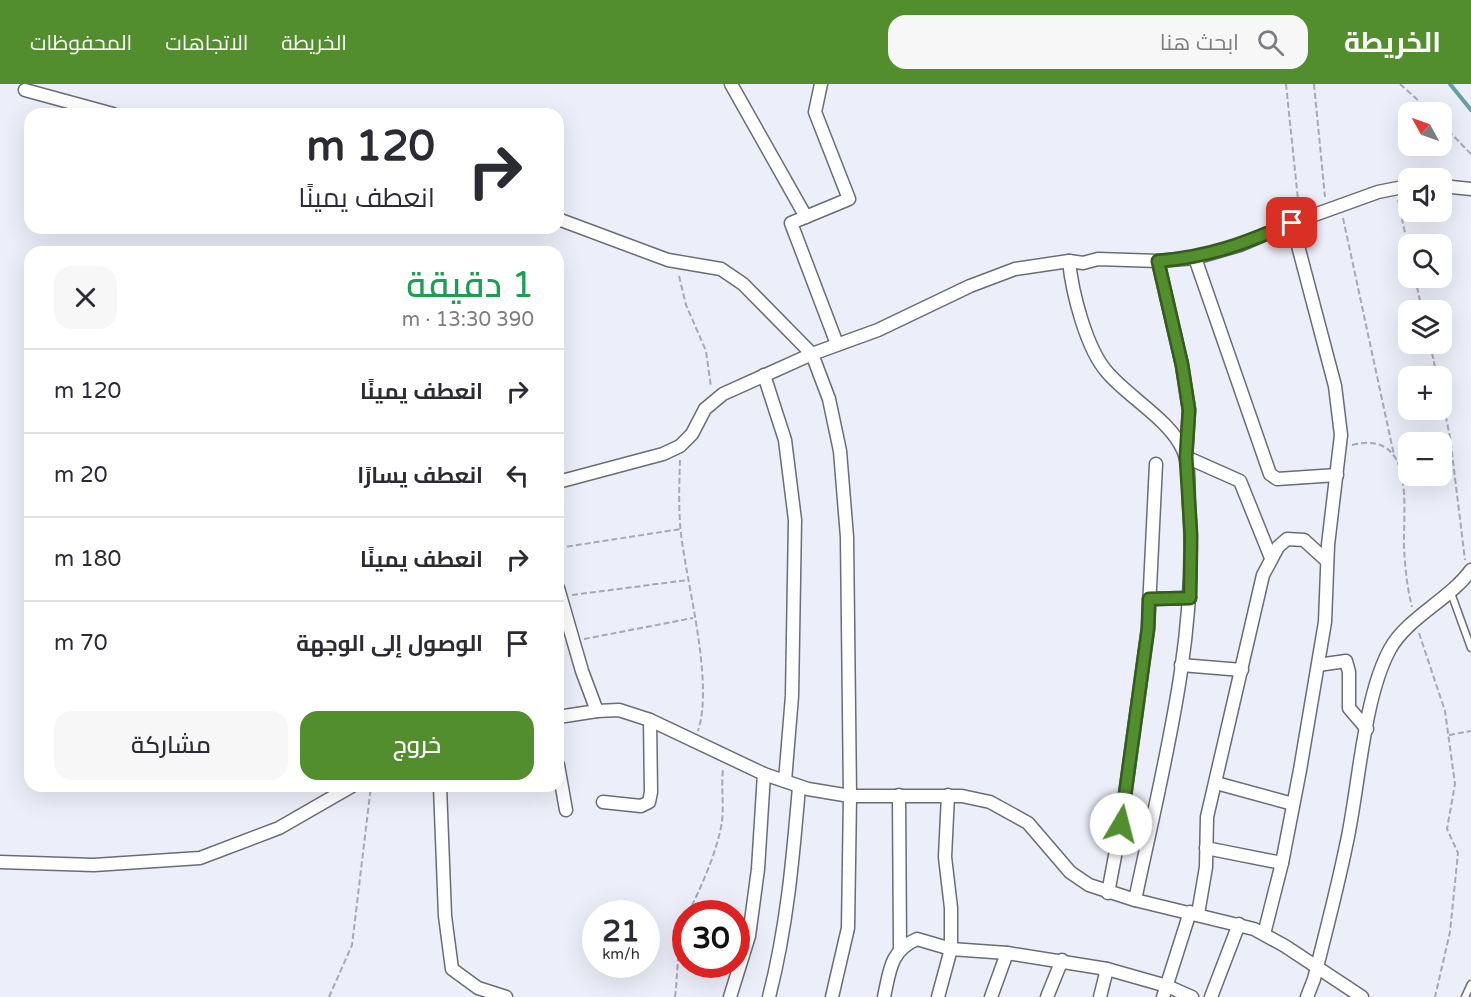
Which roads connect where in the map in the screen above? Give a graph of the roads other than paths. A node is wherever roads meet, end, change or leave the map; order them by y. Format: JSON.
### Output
{"nodes":[{"id":1,"x":731,"y":84,"type":"edge"},
{"id":2,"x":820,"y":84,"type":"edge"},
{"id":3,"x":25,"y":90,"type":"dead end"},
{"id":4,"x":91,"y":108,"type":"edge"},
{"id":5,"x":1452,"y":187,"type":"edge"},
{"id":6,"x":1398,"y":188,"type":"edge"},
{"id":7,"x":1471,"y":189,"type":"edge"},
{"id":8,"x":806,"y":217,"type":"junction"},
{"id":9,"x":564,"y":221,"type":"edge"},
{"id":10,"x":1296,"y":222,"type":"junction"},
{"id":11,"x":1195,"y":258,"type":"junction"},
{"id":12,"x":1070,"y":261,"type":"junction"},
{"id":13,"x":1158,"y":261,"type":"junction"},
{"id":14,"x":837,"y":344,"type":"junction"},
{"id":15,"x":812,"y":354,"type":"junction"},
{"id":16,"x":765,"y":375,"type":"junction"},
{"id":17,"x":1186,"y":457,"type":"junction"},
{"id":18,"x":1156,"y":464,"type":"dead end"},
{"id":19,"x":1337,"y":475,"type":"junction"},
{"id":20,"x":564,"y":480,"type":"edge"},
{"id":21,"x":1270,"y":558,"type":"junction"},
{"id":22,"x":1327,"y":561,"type":"junction"},
{"id":23,"x":1469,"y":572,"type":"edge"},
{"id":24,"x":1451,"y":593,"type":"junction"},
{"id":25,"x":1190,"y":598,"type":"junction"},
{"id":26,"x":1149,"y":599,"type":"junction"},
{"id":27,"x":564,"y":609,"type":"edge"},
{"id":28,"x":1471,"y":648,"type":"edge"},
{"id":29,"x":1181,"y":665,"type":"junction"},
{"id":30,"x":1317,"y":665,"type":"junction"},
{"id":31,"x":1242,"y":670,"type":"junction"},
{"id":32,"x":597,"y":711,"type":"junction"},
{"id":33,"x":564,"y":716,"type":"edge"},
{"id":34,"x":650,"y":720,"type":"junction"},
{"id":35,"x":1367,"y":729,"type":"junction"},
{"id":36,"x":764,"y":774,"type":"junction"},
{"id":37,"x":785,"y":781,"type":"junction"},
{"id":38,"x":1216,"y":783,"type":"junction"},
{"id":39,"x":799,"y":787,"type":"junction"},
{"id":40,"x":342,"y":792,"type":"edge"},
{"id":41,"x":440,"y":792,"type":"edge"},
{"id":42,"x":563,"y":792,"type":"edge"},
{"id":43,"x":899,"y":795,"type":"junction"},
{"id":44,"x":948,"y":795,"type":"junction"},
{"id":45,"x":850,"y":796,"type":"junction"},
{"id":46,"x":603,"y":802,"type":"dead end"},
{"id":47,"x":1293,"y":804,"type":"junction"},
{"id":48,"x":566,"y":810,"type":"dead end"},
{"id":49,"x":1206,"y":848,"type":"junction"},
{"id":50,"x":0,"y":862,"type":"edge"},
{"id":51,"x":1282,"y":863,"type":"junction"},
{"id":52,"x":1108,"y":893,"type":"junction"},
{"id":53,"x":1135,"y":900,"type":"junction"},
{"id":54,"x":1194,"y":913,"type":"junction"},
{"id":55,"x":1239,"y":924,"type":"junction"},
{"id":56,"x":1264,"y":934,"type":"junction"},
{"id":57,"x":900,"y":948,"type":"junction"},
{"id":58,"x":951,"y":949,"type":"junction"},
{"id":59,"x":1007,"y":953,"type":"junction"},
{"id":60,"x":1062,"y":960,"type":"junction"},
{"id":61,"x":1317,"y":967,"type":"junction"},
{"id":62,"x":1107,"y":969,"type":"junction"},
{"id":63,"x":1471,"y":984,"type":"edge"},
{"id":64,"x":1165,"y":992,"type":"edge"},
{"id":65,"x":506,"y":997,"type":"edge"},
{"id":66,"x":730,"y":997,"type":"edge"},
{"id":67,"x":769,"y":997,"type":"edge"},
{"id":68,"x":832,"y":997,"type":"edge"},
{"id":69,"x":884,"y":997,"type":"edge"},
{"id":70,"x":938,"y":997,"type":"edge"},
{"id":71,"x":991,"y":997,"type":"edge"},
{"id":72,"x":1047,"y":997,"type":"edge"},
{"id":73,"x":1100,"y":997,"type":"edge"},
{"id":74,"x":1192,"y":997,"type":"edge"},
{"id":75,"x":1211,"y":997,"type":"edge"},
{"id":76,"x":1307,"y":997,"type":"edge"},
{"id":77,"x":1362,"y":997,"type":"edge"},
{"id":78,"x":1465,"y":997,"type":"edge"}],
"edges":[{"from":1,"to":8,"type":"street"},
{"from":2,"to":8,"type":"street"},
{"from":3,"to":4,"type":"street"},
{"from":5,"to":7,"type":"street"},
{"from":6,"to":10,"type":"street"},
{"from":8,"to":14,"type":"street"},
{"from":9,"to":15,"type":"street"},
{"from":10,"to":11,"type":"street"},
{"from":10,"to":19,"type":"street"},
{"from":11,"to":13,"type":"street"},
{"from":11,"to":19,"type":"street"},
{"from":12,"to":13,"type":"street"},
{"from":12,"to":14,"type":"street"},
{"from":12,"to":17,"type":"street"},
{"from":13,"to":17,"type":"street"},
{"from":14,"to":15,"type":"street"},
{"from":15,"to":16,"type":"street"},
{"from":15,"to":45,"type":"street"},
{"from":16,"to":20,"type":"street"},
{"from":16,"to":37,"type":"street"},
{"from":17,"to":21,"type":"street"},
{"from":17,"to":25,"type":"street"},
{"from":18,"to":26,"type":"street"},
{"from":19,"to":22,"type":"street"},
{"from":21,"to":22,"type":"street"},
{"from":21,"to":31,"type":"street"},
{"from":22,"to":30,"type":"street"},
{"from":23,"to":24,"type":"street"},
{"from":24,"to":28,"type":"lane"},
{"from":24,"to":35,"type":"street"},
{"from":25,"to":26,"type":"street"},
{"from":25,"to":29,"type":"street"},
{"from":26,"to":52,"type":"street"},
{"from":27,"to":32,"type":"street"},
{"from":29,"to":31,"type":"street"},
{"from":29,"to":53,"type":"street"},
{"from":30,"to":35,"type":"street"},
{"from":30,"to":47,"type":"street"},
{"from":31,"to":38,"type":"street"},
{"from":32,"to":33,"type":"street"},
{"from":32,"to":34,"type":"street"},
{"from":34,"to":36,"type":"street"},
{"from":34,"to":46,"type":"street"},
{"from":35,"to":61,"type":"street"},
{"from":36,"to":37,"type":"street"},
{"from":36,"to":66,"type":"street"},
{"from":37,"to":39,"type":"street"},
{"from":38,"to":47,"type":"street"},
{"from":38,"to":49,"type":"street"},
{"from":39,"to":45,"type":"street"},
{"from":39,"to":67,"type":"street"},
{"from":40,"to":50,"type":"street"},
{"from":41,"to":65,"type":"street"},
{"from":42,"to":48,"type":"street"},
{"from":43,"to":44,"type":"street"},
{"from":43,"to":45,"type":"street"},
{"from":43,"to":57,"type":"street"},
{"from":44,"to":52,"type":"street"},
{"from":44,"to":58,"type":"street"},
{"from":45,"to":68,"type":"street"},
{"from":47,"to":51,"type":"street"},
{"from":49,"to":51,"type":"street"},
{"from":49,"to":54,"type":"street"},
{"from":51,"to":56,"type":"street"},
{"from":52,"to":53,"type":"street"},
{"from":53,"to":54,"type":"street"},
{"from":54,"to":55,"type":"street"},
{"from":54,"to":64,"type":"street"},
{"from":55,"to":56,"type":"street"},
{"from":55,"to":75,"type":"street"},
{"from":56,"to":61,"type":"street"},
{"from":57,"to":58,"type":"street"},
{"from":57,"to":69,"type":"street"},
{"from":58,"to":59,"type":"street"},
{"from":58,"to":70,"type":"street"},
{"from":59,"to":60,"type":"street"},
{"from":59,"to":71,"type":"street"},
{"from":60,"to":62,"type":"street"},
{"from":60,"to":72,"type":"street"},
{"from":61,"to":76,"type":"street"},
{"from":61,"to":77,"type":"street"},
{"from":62,"to":64,"type":"street"},
{"from":62,"to":73,"type":"street"},
{"from":63,"to":78,"type":"lane"},
{"from":64,"to":74,"type":"street"}]}
